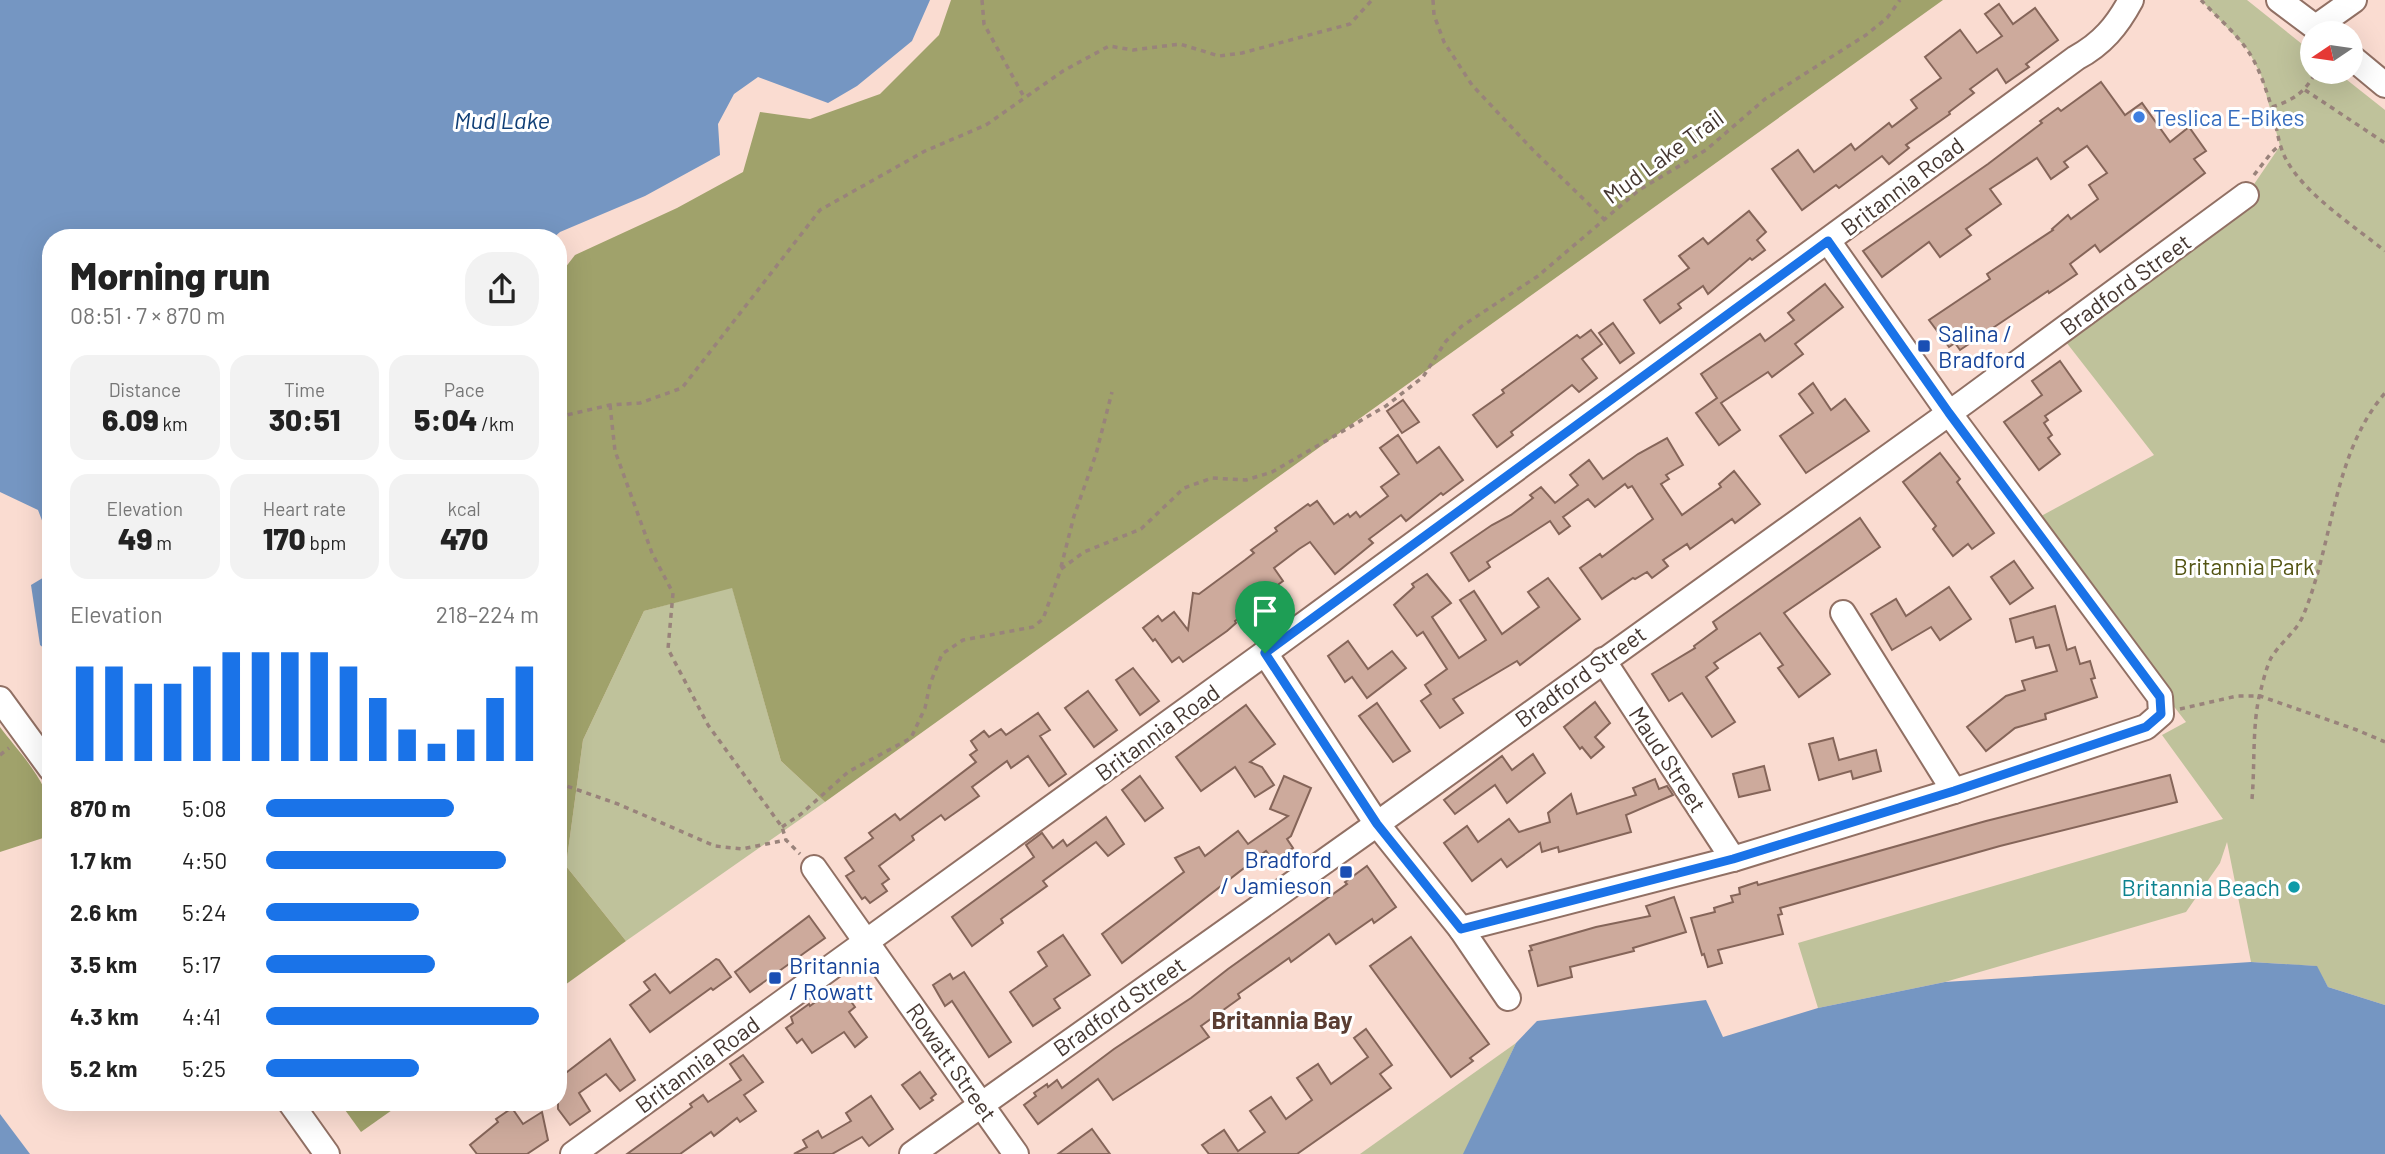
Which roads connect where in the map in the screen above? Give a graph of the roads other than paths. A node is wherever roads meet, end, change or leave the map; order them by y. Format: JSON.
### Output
{"nodes":[{"id":1,"x":2113,"y":0,"type":"edge"},
{"id":2,"x":2131,"y":0,"type":"edge"},
{"id":3,"x":2279,"y":0,"type":"edge"},
{"id":4,"x":2354,"y":0,"type":"edge"},
{"id":5,"x":2308,"y":21,"type":"edge"},
{"id":6,"x":2330,"y":21,"type":"edge"},
{"id":7,"x":2076,"y":58,"type":"junction"},
{"id":8,"x":2363,"y":67,"type":"edge"},
{"id":9,"x":2385,"y":85,"type":"edge"},
{"id":10,"x":2246,"y":195,"type":"road end"},
{"id":11,"x":1828,"y":241,"type":"junction"},
{"id":12,"x":1949,"y":413,"type":"junction"},
{"id":13,"x":1843,"y":613,"type":"dead end"},
{"id":14,"x":1265,"y":653,"type":"junction"},
{"id":15,"x":1603,"y":660,"type":"junction"},
{"id":16,"x":0,"y":699,"type":"edge"},
{"id":17,"x":42,"y":757,"type":"edge"},
{"id":18,"x":1954,"y":791,"type":"junction"},
{"id":19,"x":1377,"y":824,"type":"junction"},
{"id":20,"x":1733,"y":859,"type":"junction"},
{"id":21,"x":814,"y":868,"type":"road end"},
{"id":22,"x":1461,"y":929,"type":"junction"},
{"id":23,"x":868,"y":941,"type":"junction"},
{"id":24,"x":1508,"y":999,"type":"dead end"},
{"id":25,"x":981,"y":1104,"type":"junction"},
{"id":26,"x":296,"y":1111,"type":"edge"},
{"id":27,"x":327,"y":1154,"type":"edge"},
{"id":28,"x":573,"y":1154,"type":"edge"},
{"id":29,"x":912,"y":1154,"type":"edge"},
{"id":30,"x":1016,"y":1154,"type":"edge"}],
"edges":[{"from":1,"to":7,"type":"street","name":"Britannia Road"},
{"from":2,"to":7,"type":"street","name":"Britannia Road"},
{"from":3,"to":5,"type":"street"},
{"from":4,"to":6,"type":"street"},
{"from":7,"to":11,"type":"street","name":"Britannia Road"},
{"from":8,"to":9,"type":"street"},
{"from":10,"to":12,"type":"street","name":"Bradford Street"},
{"from":11,"to":12,"type":"street"},
{"from":11,"to":14,"type":"street","name":"Britannia Road"},
{"from":12,"to":15,"type":"street","name":"Bradford Street"},
{"from":12,"to":18,"type":"street"},
{"from":13,"to":18,"type":"street"},
{"from":14,"to":19,"type":"street"},
{"from":14,"to":23,"type":"street","name":"Britannia Road"},
{"from":15,"to":19,"type":"street","name":"Bradford Street"},
{"from":15,"to":20,"type":"street","name":"Maud Street"},
{"from":16,"to":17,"type":"street"},
{"from":18,"to":20,"type":"street"},
{"from":19,"to":22,"type":"street"},
{"from":19,"to":25,"type":"street","name":"Bradford Street"},
{"from":20,"to":22,"type":"street"},
{"from":21,"to":23,"type":"street","name":"Rowatt Street"},
{"from":22,"to":24,"type":"street"},
{"from":23,"to":25,"type":"street","name":"Rowatt Street"},
{"from":23,"to":28,"type":"street","name":"Britannia Road"},
{"from":25,"to":29,"type":"street","name":"Bradford Street"},
{"from":25,"to":30,"type":"street","name":"Rowatt Street"},
{"from":26,"to":27,"type":"street"}]}
